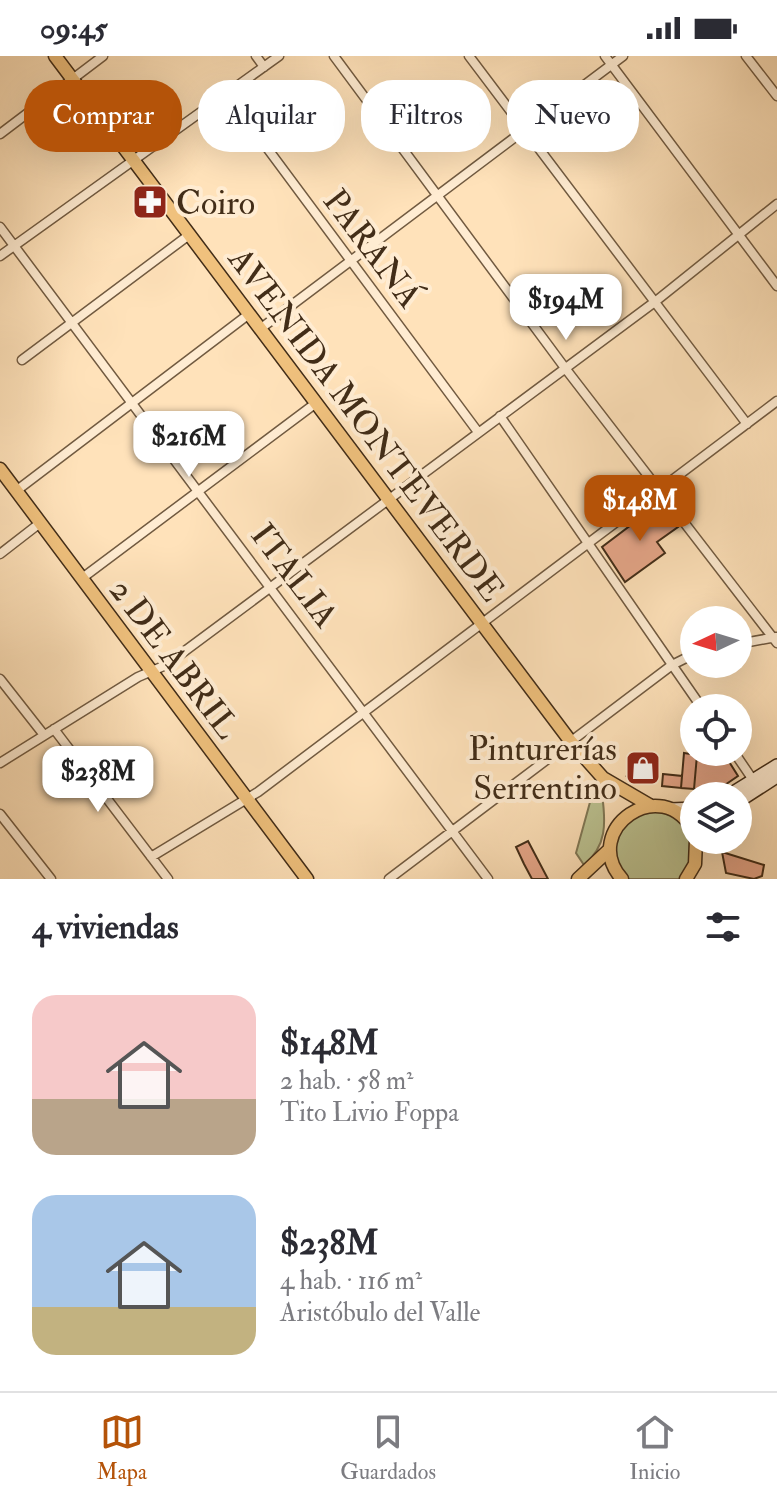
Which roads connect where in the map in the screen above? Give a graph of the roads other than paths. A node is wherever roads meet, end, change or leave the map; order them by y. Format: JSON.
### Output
{"nodes":[{"id":1,"x":55,"y":56,"type":"edge"},
{"id":2,"x":103,"y":56,"type":"edge"},
{"id":3,"x":256,"y":56,"type":"edge"},
{"id":4,"x":279,"y":56,"type":"edge"},
{"id":5,"x":334,"y":56,"type":"edge"},
{"id":6,"x":469,"y":56,"type":"edge"},
{"id":7,"x":605,"y":56,"type":"edge"},
{"id":8,"x":623,"y":56,"type":"edge"},
{"id":9,"x":746,"y":56,"type":"edge"},
{"id":10,"x":611,"y":65,"type":"junction"},
{"id":11,"x":264,"y":67,"type":"junction"},
{"id":12,"x":73,"y":79,"type":"junction"},
{"id":13,"x":246,"y":80,"type":"edge"},
{"id":14,"x":591,"y":80,"type":"edge"},
{"id":15,"x":777,"y":96,"type":"edge"},
{"id":16,"x":507,"y":106,"type":"edge"},
{"id":17,"x":198,"y":114,"type":"edge"},
{"id":18,"x":0,"y":134,"type":"edge"},
{"id":19,"x":507,"y":144,"type":"edge"},
{"id":20,"x":270,"y":152,"type":"edge"},
{"id":21,"x":542,"y":152,"type":"edge"},
{"id":22,"x":133,"y":160,"type":"junction"},
{"id":23,"x":437,"y":197,"type":"junction"},
{"id":24,"x":777,"y":204,"type":"edge"},
{"id":25,"x":0,"y":227,"type":"edge"},
{"id":26,"x":740,"y":234,"type":"junction"},
{"id":27,"x":189,"y":235,"type":"junction"},
{"id":28,"x":14,"y":245,"type":"junction"},
{"id":29,"x":0,"y":256,"type":"edge"},
{"id":30,"x":351,"y":263,"type":"junction"},
{"id":31,"x":777,"y":286,"type":"edge"},
{"id":32,"x":656,"y":301,"type":"junction"},
{"id":33,"x":249,"y":314,"type":"junction"},
{"id":34,"x":73,"y":323,"type":"junction"},
{"id":35,"x":260,"y":329,"type":"junction"},
{"id":36,"x":22,"y":360,"type":"dead end"},
{"id":37,"x":565,"y":368,"type":"junction"},
{"id":38,"x":777,"y":401,"type":"edge"},
{"id":39,"x":316,"y":403,"type":"junction"},
{"id":40,"x":132,"y":404,"type":"junction"},
{"id":41,"x":500,"y":416,"type":"junction"},
{"id":42,"x":747,"y":424,"type":"junction"},
{"id":43,"x":478,"y":432,"type":"junction"},
{"id":44,"x":0,"y":469,"type":"edge"},
{"id":45,"x":16,"y":491,"type":"junction"},
{"id":46,"x":660,"y":491,"type":"junction"},
{"id":47,"x":199,"y":492,"type":"junction"},
{"id":48,"x":389,"y":500,"type":"junction"},
{"id":49,"x":40,"y":523,"type":"junction"},
{"id":50,"x":589,"y":543,"type":"junction"},
{"id":51,"x":0,"y":554,"type":"edge"},
{"id":52,"x":81,"y":579,"type":"junction"},
{"id":53,"x":272,"y":587,"type":"junction"},
{"id":54,"x":483,"y":622,"type":"junction"},
{"id":55,"x":776,"y":639,"type":"edge"},
{"id":56,"x":752,"y":642,"type":"edge"},
{"id":57,"x":680,"y":661,"type":"edge"},
{"id":58,"x":672,"y":665,"type":"junction"},
{"id":59,"x":152,"y":671,"type":"junction"},
{"id":60,"x":0,"y":679,"type":"edge"},
{"id":61,"x":692,"y":694,"type":"edge"},
{"id":62,"x":364,"y":712,"type":"junction"},
{"id":63,"x":54,"y":729,"type":"junction"},
{"id":64,"x":44,"y":735,"type":"junction"},
{"id":65,"x":571,"y":742,"type":"junction"},
{"id":66,"x":0,"y":763,"type":"edge"},
{"id":67,"x":777,"y":765,"type":"edge"},
{"id":68,"x":744,"y":766,"type":"edge"},
{"id":69,"x":777,"y":778,"type":"edge"},
{"id":70,"x":753,"y":780,"type":"junction"},
{"id":71,"x":750,"y":782,"type":"edge"},
{"id":72,"x":752,"y":793,"type":"edge"},
{"id":73,"x":246,"y":799,"type":"junction"},
{"id":74,"x":651,"y":806,"type":"junction"},
{"id":75,"x":671,"y":809,"type":"junction"},
{"id":76,"x":680,"y":809,"type":"edge"},
{"id":77,"x":0,"y":814,"type":"edge"},
{"id":78,"x":680,"y":814,"type":"edge"},
{"id":79,"x":455,"y":830,"type":"junction"},
{"id":80,"x":610,"y":849,"type":"junction"},
{"id":81,"x":697,"y":854,"type":"edge"},
{"id":82,"x":151,"y":857,"type":"junction"},
{"id":83,"x":695,"y":864,"type":"junction"},
{"id":84,"x":51,"y":879,"type":"edge"},
{"id":85,"x":168,"y":879,"type":"edge"},
{"id":86,"x":307,"y":879,"type":"edge"},
{"id":87,"x":389,"y":879,"type":"edge"},
{"id":88,"x":488,"y":879,"type":"edge"},
{"id":89,"x":578,"y":879,"type":"edge"},
{"id":90,"x":622,"y":879,"type":"edge"},
{"id":91,"x":686,"y":879,"type":"edge"},
{"id":92,"x":697,"y":879,"type":"edge"}],
"edges":[{"from":1,"to":12,"type":"main road","name":"AVENIDA MONTEVERDE"},
{"from":2,"to":12,"type":"street"},
{"from":3,"to":11,"type":"street"},
{"from":4,"to":11,"type":"street"},
{"from":5,"to":23,"type":"street"},
{"from":6,"to":16,"type":"street"},
{"from":7,"to":10,"type":"street"},
{"from":8,"to":10,"type":"street"},
{"from":9,"to":15,"type":"street"},
{"from":10,"to":14,"type":"street"},
{"from":10,"to":26,"type":"street"},
{"from":11,"to":13,"type":"street"},
{"from":12,"to":18,"type":"street"},
{"from":12,"to":22,"type":"main road","name":"AVENIDA MONTEVERDE"},
{"from":17,"to":22,"type":"street"},
{"from":19,"to":23,"type":"street"},
{"from":20,"to":30,"type":"street","name":"PARANÁ"},
{"from":21,"to":32,"type":"street"},
{"from":22,"to":27,"type":"main road","name":"AVENIDA MONTEVERDE"},
{"from":22,"to":28,"type":"street"},
{"from":23,"to":30,"type":"street"},
{"from":23,"to":37,"type":"street"},
{"from":24,"to":26,"type":"street"},
{"from":25,"to":28,"type":"street","name":"ITALIA"},
{"from":26,"to":31,"type":"street"},
{"from":26,"to":32,"type":"street"},
{"from":27,"to":33,"type":"main road","name":"AVENIDA MONTEVERDE"},
{"from":27,"to":34,"type":"street"},
{"from":28,"to":29,"type":"street"},
{"from":28,"to":34,"type":"street","name":"ITALIA"},
{"from":30,"to":35,"type":"street"},
{"from":30,"to":43,"type":"street","name":"PARANÁ"},
{"from":32,"to":37,"type":"street"},
{"from":32,"to":42,"type":"street"},
{"from":33,"to":35,"type":"main road","name":"AVENIDA MONTEVERDE"},
{"from":33,"to":40,"type":"street"},
{"from":34,"to":36,"type":"street"},
{"from":34,"to":40,"type":"street","name":"ITALIA"},
{"from":35,"to":39,"type":"main road","name":"AVENIDA MONTEVERDE"},
{"from":37,"to":41,"type":"street"},
{"from":37,"to":46,"type":"street"},
{"from":38,"to":42,"type":"street"},
{"from":39,"to":47,"type":"street"},
{"from":39,"to":48,"type":"main road","name":"AVENIDA MONTEVERDE"},
{"from":40,"to":45,"type":"street"},
{"from":40,"to":47,"type":"street","name":"ITALIA"},
{"from":41,"to":43,"type":"street"},
{"from":41,"to":50,"type":"street"},
{"from":42,"to":46,"type":"street"},
{"from":43,"to":48,"type":"street"},
{"from":44,"to":45,"type":"main road","name":"2 DE ABRIL"},
{"from":45,"to":49,"type":"main road","name":"2 DE ABRIL"},
{"from":46,"to":50,"type":"street"},
{"from":46,"to":55,"type":"street"},
{"from":47,"to":52,"type":"street"},
{"from":47,"to":53,"type":"street","name":"ITALIA"},
{"from":48,"to":53,"type":"street"},
{"from":48,"to":54,"type":"main road","name":"AVENIDA MONTEVERDE"},
{"from":49,"to":51,"type":"street"},
{"from":49,"to":52,"type":"main road","name":"2 DE ABRIL"},
{"from":50,"to":54,"type":"street"},
{"from":50,"to":58,"type":"street"},
{"from":52,"to":59,"type":"main road","name":"2 DE ABRIL"},
{"from":53,"to":59,"type":"street"},
{"from":53,"to":62,"type":"street","name":"ITALIA"},
{"from":54,"to":62,"type":"street"},
{"from":54,"to":65,"type":"main road","name":"AVENIDA MONTEVERDE"},
{"from":55,"to":56,"type":"street"},
{"from":57,"to":58,"type":"street"},
{"from":58,"to":61,"type":"street"},
{"from":58,"to":65,"type":"street"},
{"from":59,"to":63,"type":"street"},
{"from":59,"to":73,"type":"main road","name":"2 DE ABRIL"},
{"from":60,"to":64,"type":"street"},
{"from":62,"to":73,"type":"street"},
{"from":62,"to":79,"type":"street","name":"ITALIA"},
{"from":63,"to":64,"type":"street"},
{"from":63,"to":82,"type":"street"},
{"from":64,"to":66,"type":"street"},
{"from":65,"to":74,"type":"main road","name":"AVENIDA MONTEVERDE"},
{"from":65,"to":79,"type":"street"},
{"from":67,"to":70,"type":"main road"},
{"from":68,"to":70,"type":"street"},
{"from":69,"to":72,"type":"main road"},
{"from":70,"to":71,"type":"main road"},
{"from":73,"to":82,"type":"street"},
{"from":73,"to":86,"type":"main road","name":"2 DE ABRIL"},
{"from":74,"to":75,"type":"main road"},
{"from":74,"to":80,"type":"main road"},
{"from":75,"to":76,"type":"main road"},
{"from":75,"to":78,"type":"main road"},
{"from":77,"to":84,"type":"street"},
{"from":79,"to":87,"type":"street"},
{"from":79,"to":88,"type":"street","name":"ITALIA"},
{"from":80,"to":89,"type":"main road"},
{"from":80,"to":90,"type":"main road"},
{"from":81,"to":83,"type":"main road"},
{"from":82,"to":85,"type":"street"},
{"from":83,"to":91,"type":"main road"},
{"from":83,"to":92,"type":"main road"}]}
